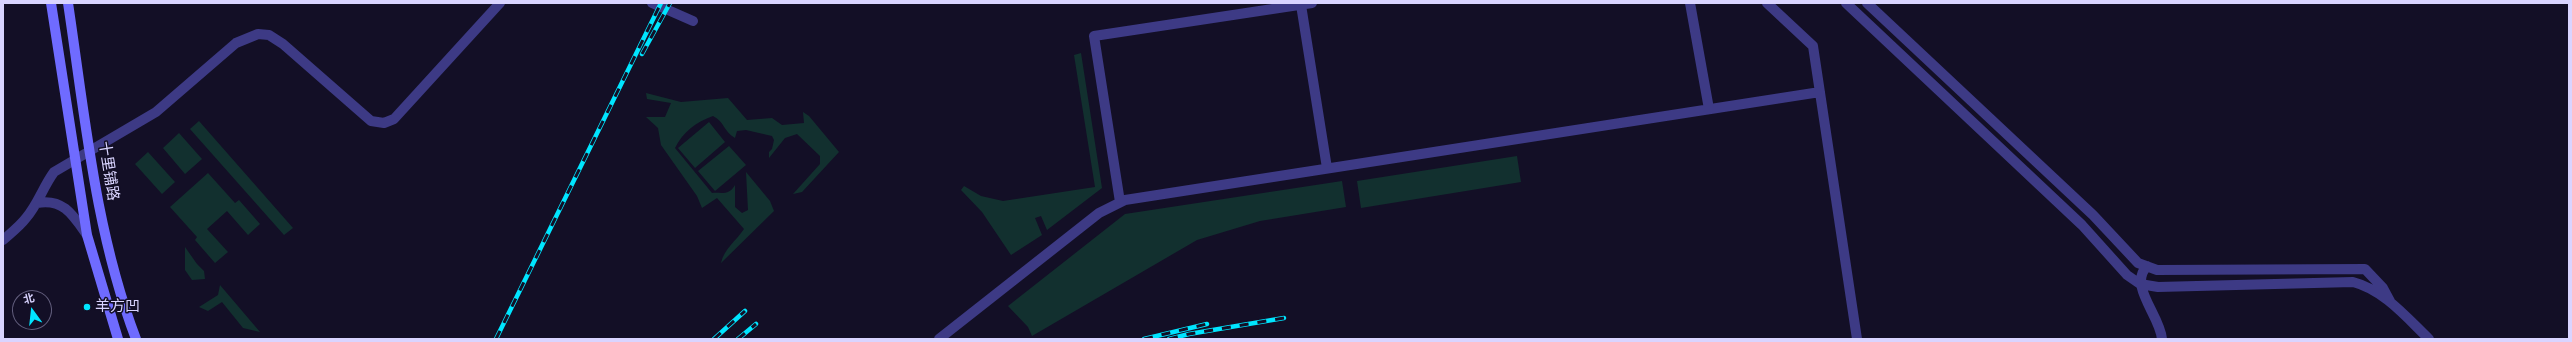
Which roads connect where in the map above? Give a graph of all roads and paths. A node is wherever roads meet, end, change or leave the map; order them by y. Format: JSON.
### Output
{"nodes":[{"id":1,"x":51,"y":3,"type":"edge"},
{"id":2,"x":68,"y":3,"type":"edge"},
{"id":3,"x":500,"y":3,"type":"edge"},
{"id":4,"x":652,"y":3,"type":"edge"},
{"id":5,"x":1312,"y":3,"type":"edge"},
{"id":6,"x":1690,"y":3,"type":"edge"},
{"id":7,"x":1767,"y":3,"type":"edge"},
{"id":8,"x":1846,"y":3,"type":"edge"},
{"id":9,"x":1868,"y":3,"type":"edge"},
{"id":10,"x":1301,"y":5,"type":"junction"},
{"id":11,"x":693,"y":21,"type":"dead end"},
{"id":12,"x":1820,"y":92,"type":"junction"},
{"id":13,"x":1709,"y":110,"type":"junction"},
{"id":14,"x":90,"y":150,"type":"junction"},
{"id":15,"x":74,"y":159,"type":"junction"},
{"id":16,"x":1327,"y":168,"type":"junction"},
{"id":17,"x":1120,"y":202,"type":"junction"},
{"id":18,"x":37,"y":203,"type":"junction"},
{"id":19,"x":87,"y":235,"type":"junction"},
{"id":20,"x":3,"y":240,"type":"edge"},
{"id":21,"x":2147,"y":266,"type":"junction"},
{"id":22,"x":2142,"y":289,"type":"junction"},
{"id":23,"x":2392,"y":304,"type":"junction"},
{"id":24,"x":118,"y":339,"type":"edge"},
{"id":25,"x":136,"y":339,"type":"edge"},
{"id":26,"x":939,"y":339,"type":"edge"},
{"id":27,"x":1857,"y":339,"type":"edge"},
{"id":28,"x":2162,"y":339,"type":"edge"},
{"id":29,"x":2429,"y":339,"type":"edge"}],
"edges":[{"from":1,"to":15,"type":"main road"},
{"from":2,"to":14,"type":"main road","name":"十里铺路"},
{"from":3,"to":14,"type":"street"},
{"from":4,"to":11,"type":"street"},
{"from":5,"to":10,"type":"street"},
{"from":6,"to":13,"type":"street"},
{"from":7,"to":12,"type":"street"},
{"from":8,"to":22,"type":"street"},
{"from":9,"to":21,"type":"street"},
{"from":10,"to":16,"type":"street"},
{"from":10,"to":17,"type":"street"},
{"from":12,"to":13,"type":"street"},
{"from":12,"to":27,"type":"street"},
{"from":13,"to":16,"type":"street"},
{"from":14,"to":15,"type":"street"},
{"from":14,"to":25,"type":"main road","name":"十里铺路"},
{"from":15,"to":18,"type":"street"},
{"from":15,"to":19,"type":"main road"},
{"from":16,"to":17,"type":"street"},
{"from":17,"to":26,"type":"street"},
{"from":18,"to":19,"type":"street"},
{"from":18,"to":20,"type":"street"},
{"from":19,"to":24,"type":"main road"},
{"from":21,"to":22,"type":"street"},
{"from":21,"to":23,"type":"street"},
{"from":22,"to":23,"type":"street"},
{"from":22,"to":28,"type":"street"},
{"from":23,"to":29,"type":"street"}]}
